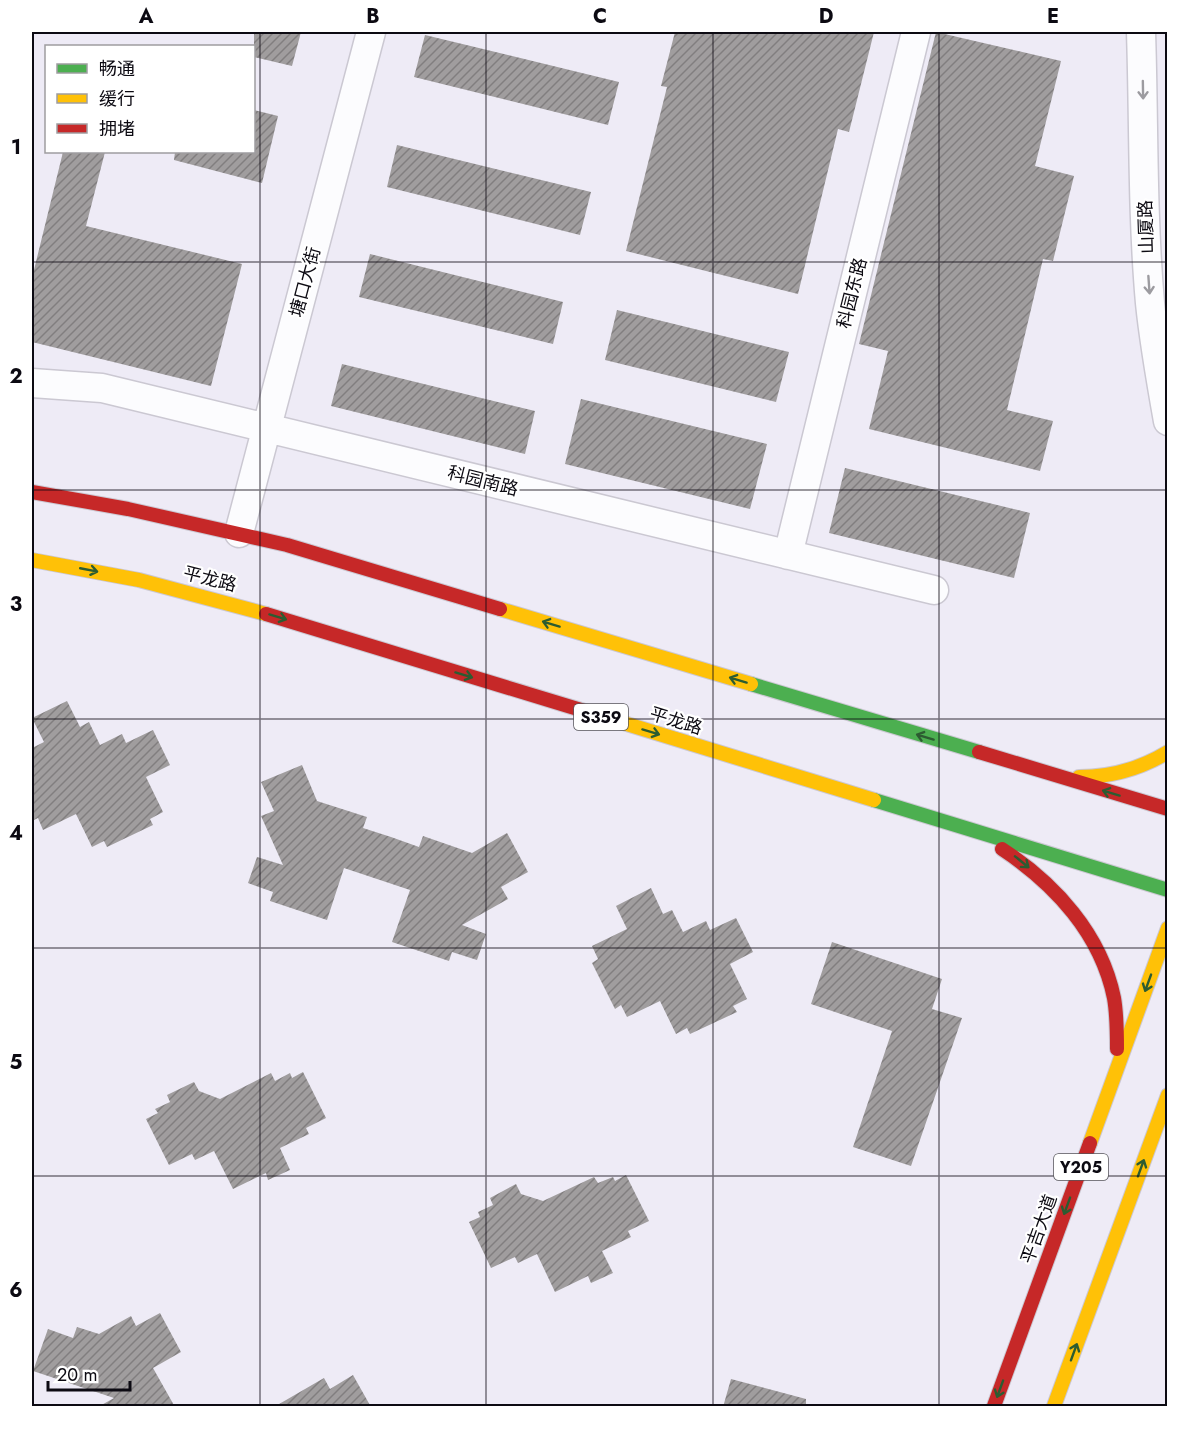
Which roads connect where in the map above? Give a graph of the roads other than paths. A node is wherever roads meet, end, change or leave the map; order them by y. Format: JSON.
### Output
{"nodes":[{"id":1,"x":371,"y":32,"type":"edge"},
{"id":2,"x":916,"y":32,"type":"edge"},
{"id":3,"x":1142,"y":32,"type":"edge"},
{"id":4,"x":32,"y":383,"type":"edge"},
{"id":5,"x":1167,"y":421,"type":"edge"},
{"id":6,"x":266,"y":428,"type":"junction"},
{"id":7,"x":32,"y":492,"type":"edge"},
{"id":8,"x":239,"y":533,"type":"junction"},
{"id":9,"x":788,"y":555,"type":"junction"},
{"id":10,"x":32,"y":560,"type":"edge"},
{"id":11,"x":934,"y":590,"type":"dead end"},
{"id":12,"x":1167,"y":752,"type":"edge"},
{"id":13,"x":1054,"y":776,"type":"junction"},
{"id":14,"x":1167,"y":809,"type":"edge"},
{"id":15,"x":972,"y":831,"type":"junction"},
{"id":16,"x":1167,"y":890,"type":"edge"},
{"id":17,"x":1167,"y":928,"type":"edge"},
{"id":18,"x":1112,"y":1079,"type":"junction"},
{"id":19,"x":1167,"y":1095,"type":"edge"},
{"id":20,"x":994,"y":1407,"type":"edge"},
{"id":21,"x":1054,"y":1407,"type":"edge"}],
"edges":[{"from":1,"to":6,"type":"street","name":"塘口大街"},
{"from":2,"to":9,"type":"street","name":"科园东路"},
{"from":3,"to":5,"type":"street","name":"山厦路","one_way":true},
{"from":4,"to":6,"type":"street","name":"科园南路"},
{"from":6,"to":8,"type":"street","name":"塘口大街"},
{"from":6,"to":9,"type":"street","name":"科园南路"},
{"from":7,"to":8,"type":"main road"},
{"from":13,"to":8,"type":"main road","one_way":true},
{"from":9,"to":11,"type":"street","name":"科园南路"},
{"from":10,"to":15,"type":"main road","name":"平龙路","number":"S359","one_way":true},
{"from":12,"to":13,"type":"main road"},
{"from":14,"to":13,"type":"main road","one_way":true},
{"from":15,"to":16,"type":"main road","name":"平龙路","number":"S359"},
{"from":15,"to":18,"type":"main road","one_way":true},
{"from":17,"to":18,"type":"main road","name":"平吉大道","number":"Y205","one_way":true},
{"from":18,"to":20,"type":"main road","name":"平吉大道","number":"Y205","one_way":true},
{"from":21,"to":19,"type":"main road","number":"Y205","one_way":true}]}
